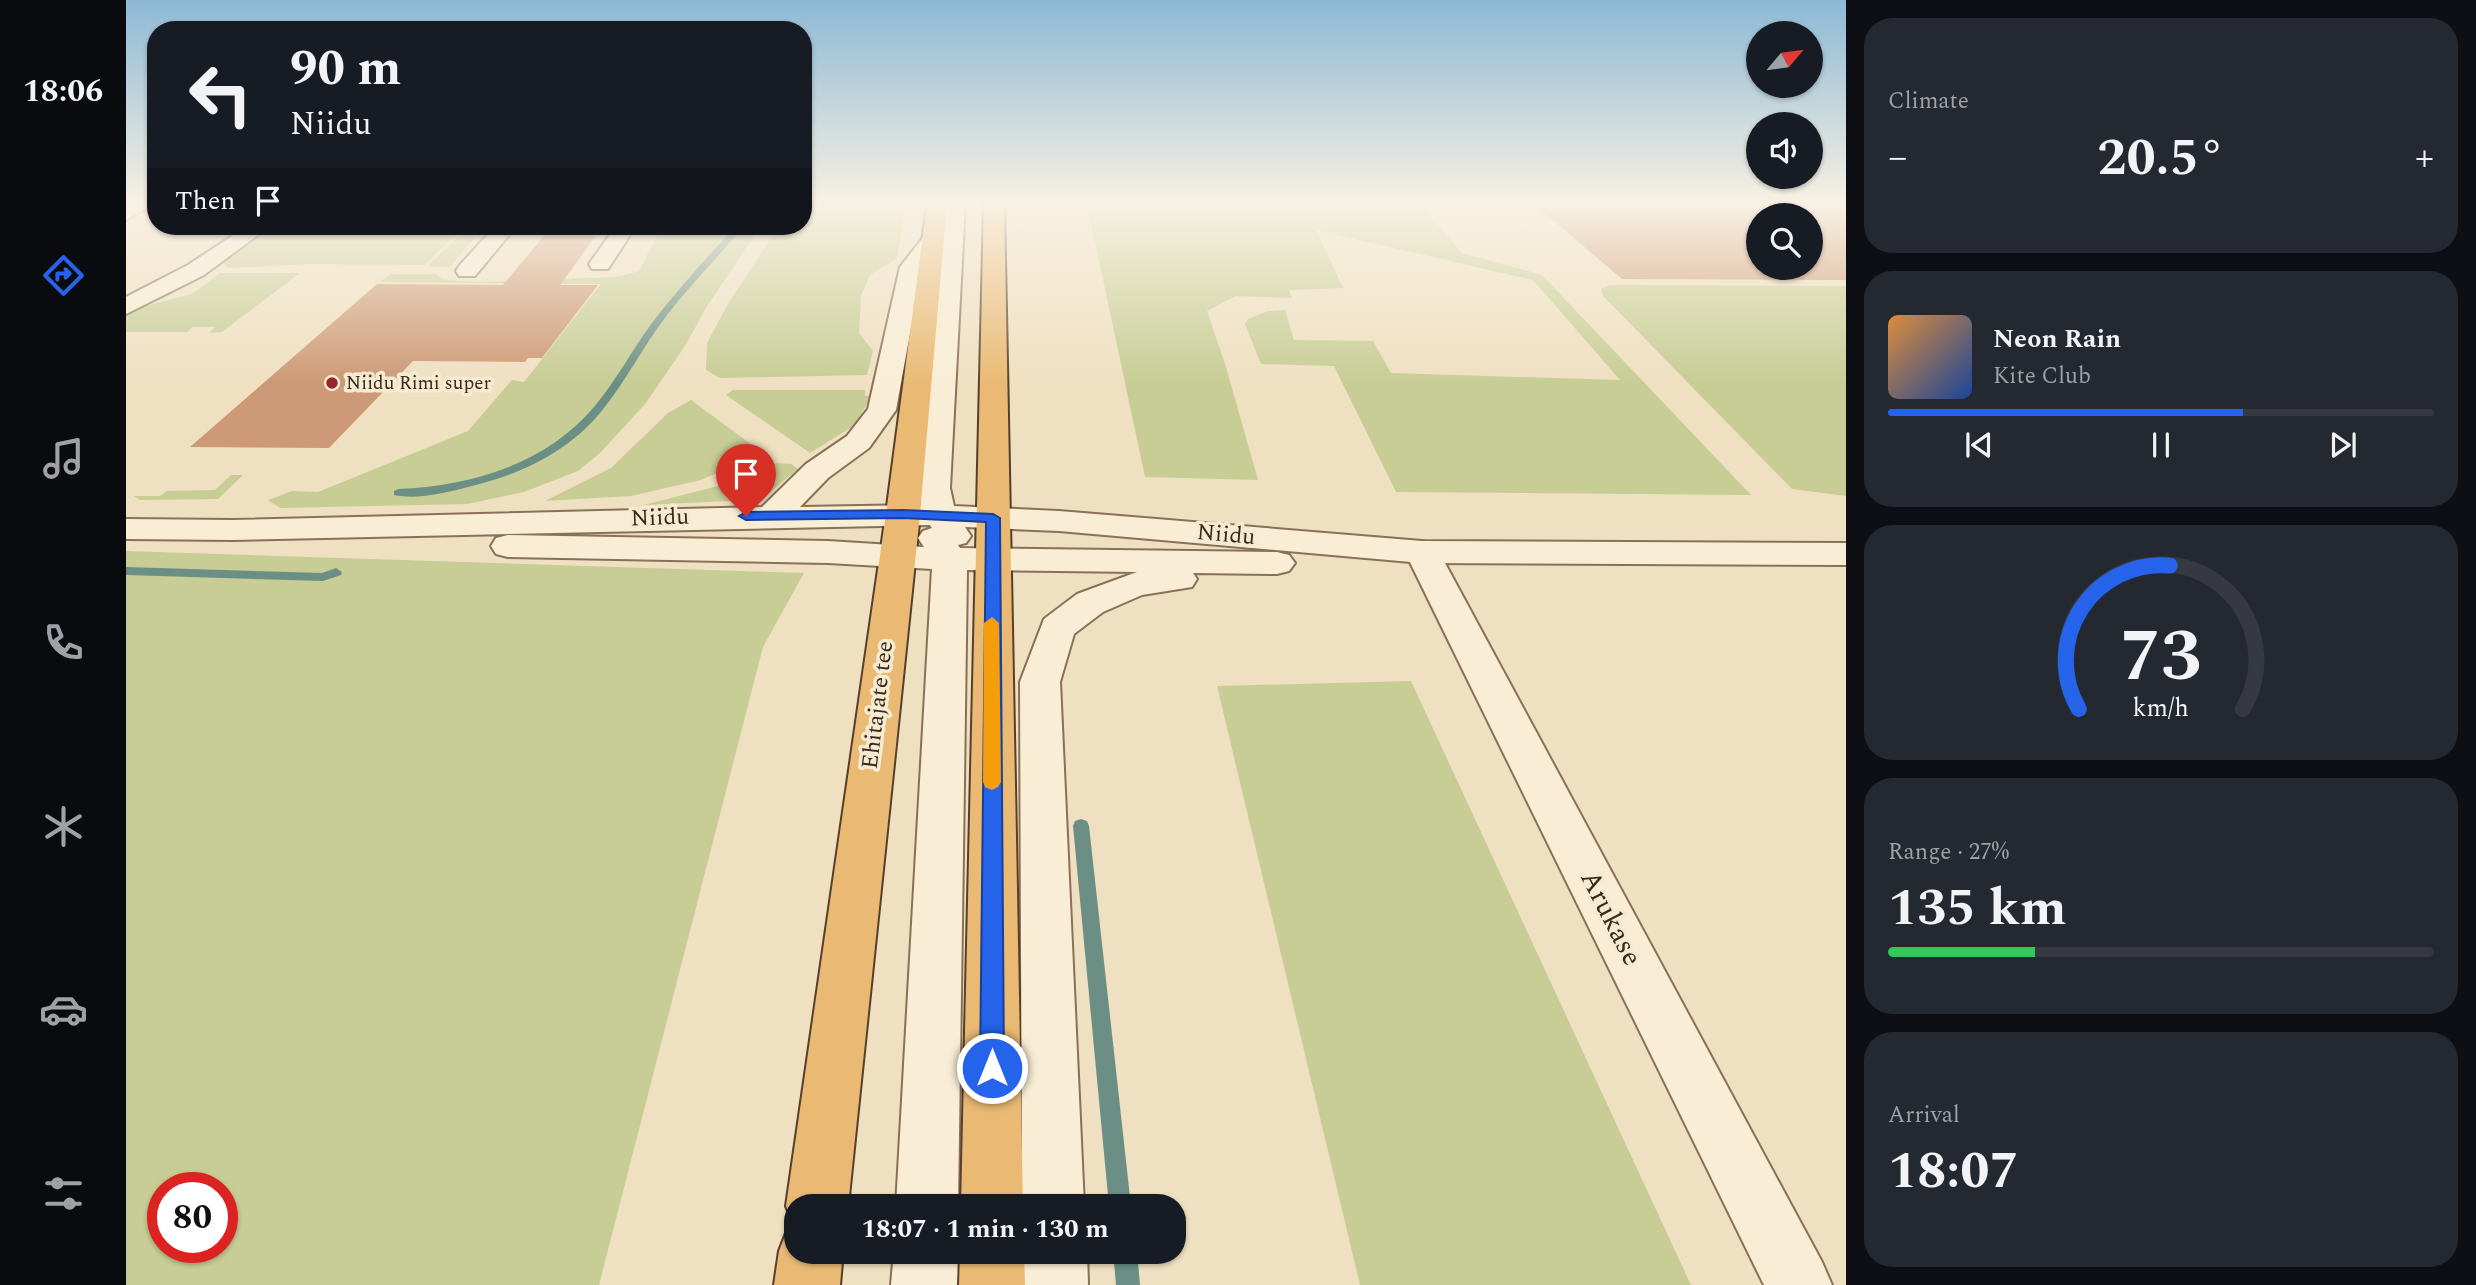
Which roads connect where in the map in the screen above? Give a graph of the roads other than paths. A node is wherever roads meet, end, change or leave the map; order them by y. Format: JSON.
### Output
{"nodes":[{"id":1,"x":204,"y":264,"type":"edge"},
{"id":2,"x":473,"y":264,"type":"edge"},
{"id":3,"x":913,"y":264,"type":"edge"},
{"id":4,"x":934,"y":264,"type":"edge"},
{"id":5,"x":951,"y":264,"type":"edge"},
{"id":6,"x":985,"y":264,"type":"edge"},
{"id":7,"x":467,"y":271,"type":"dead end"},
{"id":8,"x":126,"y":307,"type":"edge"},
{"id":9,"x":773,"y":515,"type":"junction"},
{"id":10,"x":126,"y":529,"type":"edge"},
{"id":11,"x":233,"y":530,"type":"junction"},
{"id":12,"x":946,"y":537,"type":"junction"},
{"id":13,"x":1422,"y":552,"type":"junction"},
{"id":14,"x":1846,"y":554,"type":"edge"},
{"id":15,"x":1314,"y":563,"type":"junction"},
{"id":16,"x":819,"y":1194,"type":"edge"},
{"id":17,"x":927,"y":1194,"type":"edge"},
{"id":18,"x":991,"y":1194,"type":"edge"},
{"id":19,"x":1053,"y":1194,"type":"edge"},
{"id":20,"x":809,"y":1264,"type":"edge"},
{"id":21,"x":926,"y":1264,"type":"edge"},
{"id":22,"x":992,"y":1264,"type":"edge"},
{"id":23,"x":1055,"y":1264,"type":"edge"},
{"id":24,"x":807,"y":1285,"type":"edge"},
{"id":25,"x":925,"y":1285,"type":"edge"},
{"id":26,"x":992,"y":1285,"type":"edge"},
{"id":27,"x":1055,"y":1285,"type":"edge"},
{"id":28,"x":1799,"y":1285,"type":"edge"}],
"edges":[{"from":1,"to":8,"type":"street"},
{"from":2,"to":7,"type":"street"},
{"from":3,"to":9,"type":"street"},
{"from":4,"to":12,"type":"highway","name":"Ehitajate tee"},
{"from":5,"to":12,"type":"street"},
{"from":6,"to":12,"type":"highway","name":"Ehitajate tee"},
{"from":9,"to":11,"type":"street","name":"Niidu"},
{"from":9,"to":12,"type":"street","name":"Niidu"},
{"from":10,"to":11,"type":"street","name":"Niidu"},
{"from":11,"to":12,"type":"street","name":"Niidu"},
{"from":12,"to":13,"type":"street","name":"Niidu"},
{"from":12,"to":15,"type":"street","name":"Niidu"},
{"from":12,"to":16,"type":"highway","name":"Ehitajate tee"},
{"from":12,"to":17,"type":"street"},
{"from":12,"to":18,"type":"highway","name":"Ehitajate tee"},
{"from":13,"to":14,"type":"street","name":"Niidu"},
{"from":13,"to":15,"type":"street","name":"Niidu"},
{"from":13,"to":28,"type":"street","name":"Arukase"},
{"from":15,"to":19,"type":"street"},
{"from":20,"to":24,"type":"highway"},
{"from":21,"to":25,"type":"street"},
{"from":22,"to":26,"type":"highway"},
{"from":23,"to":27,"type":"street"}]}
